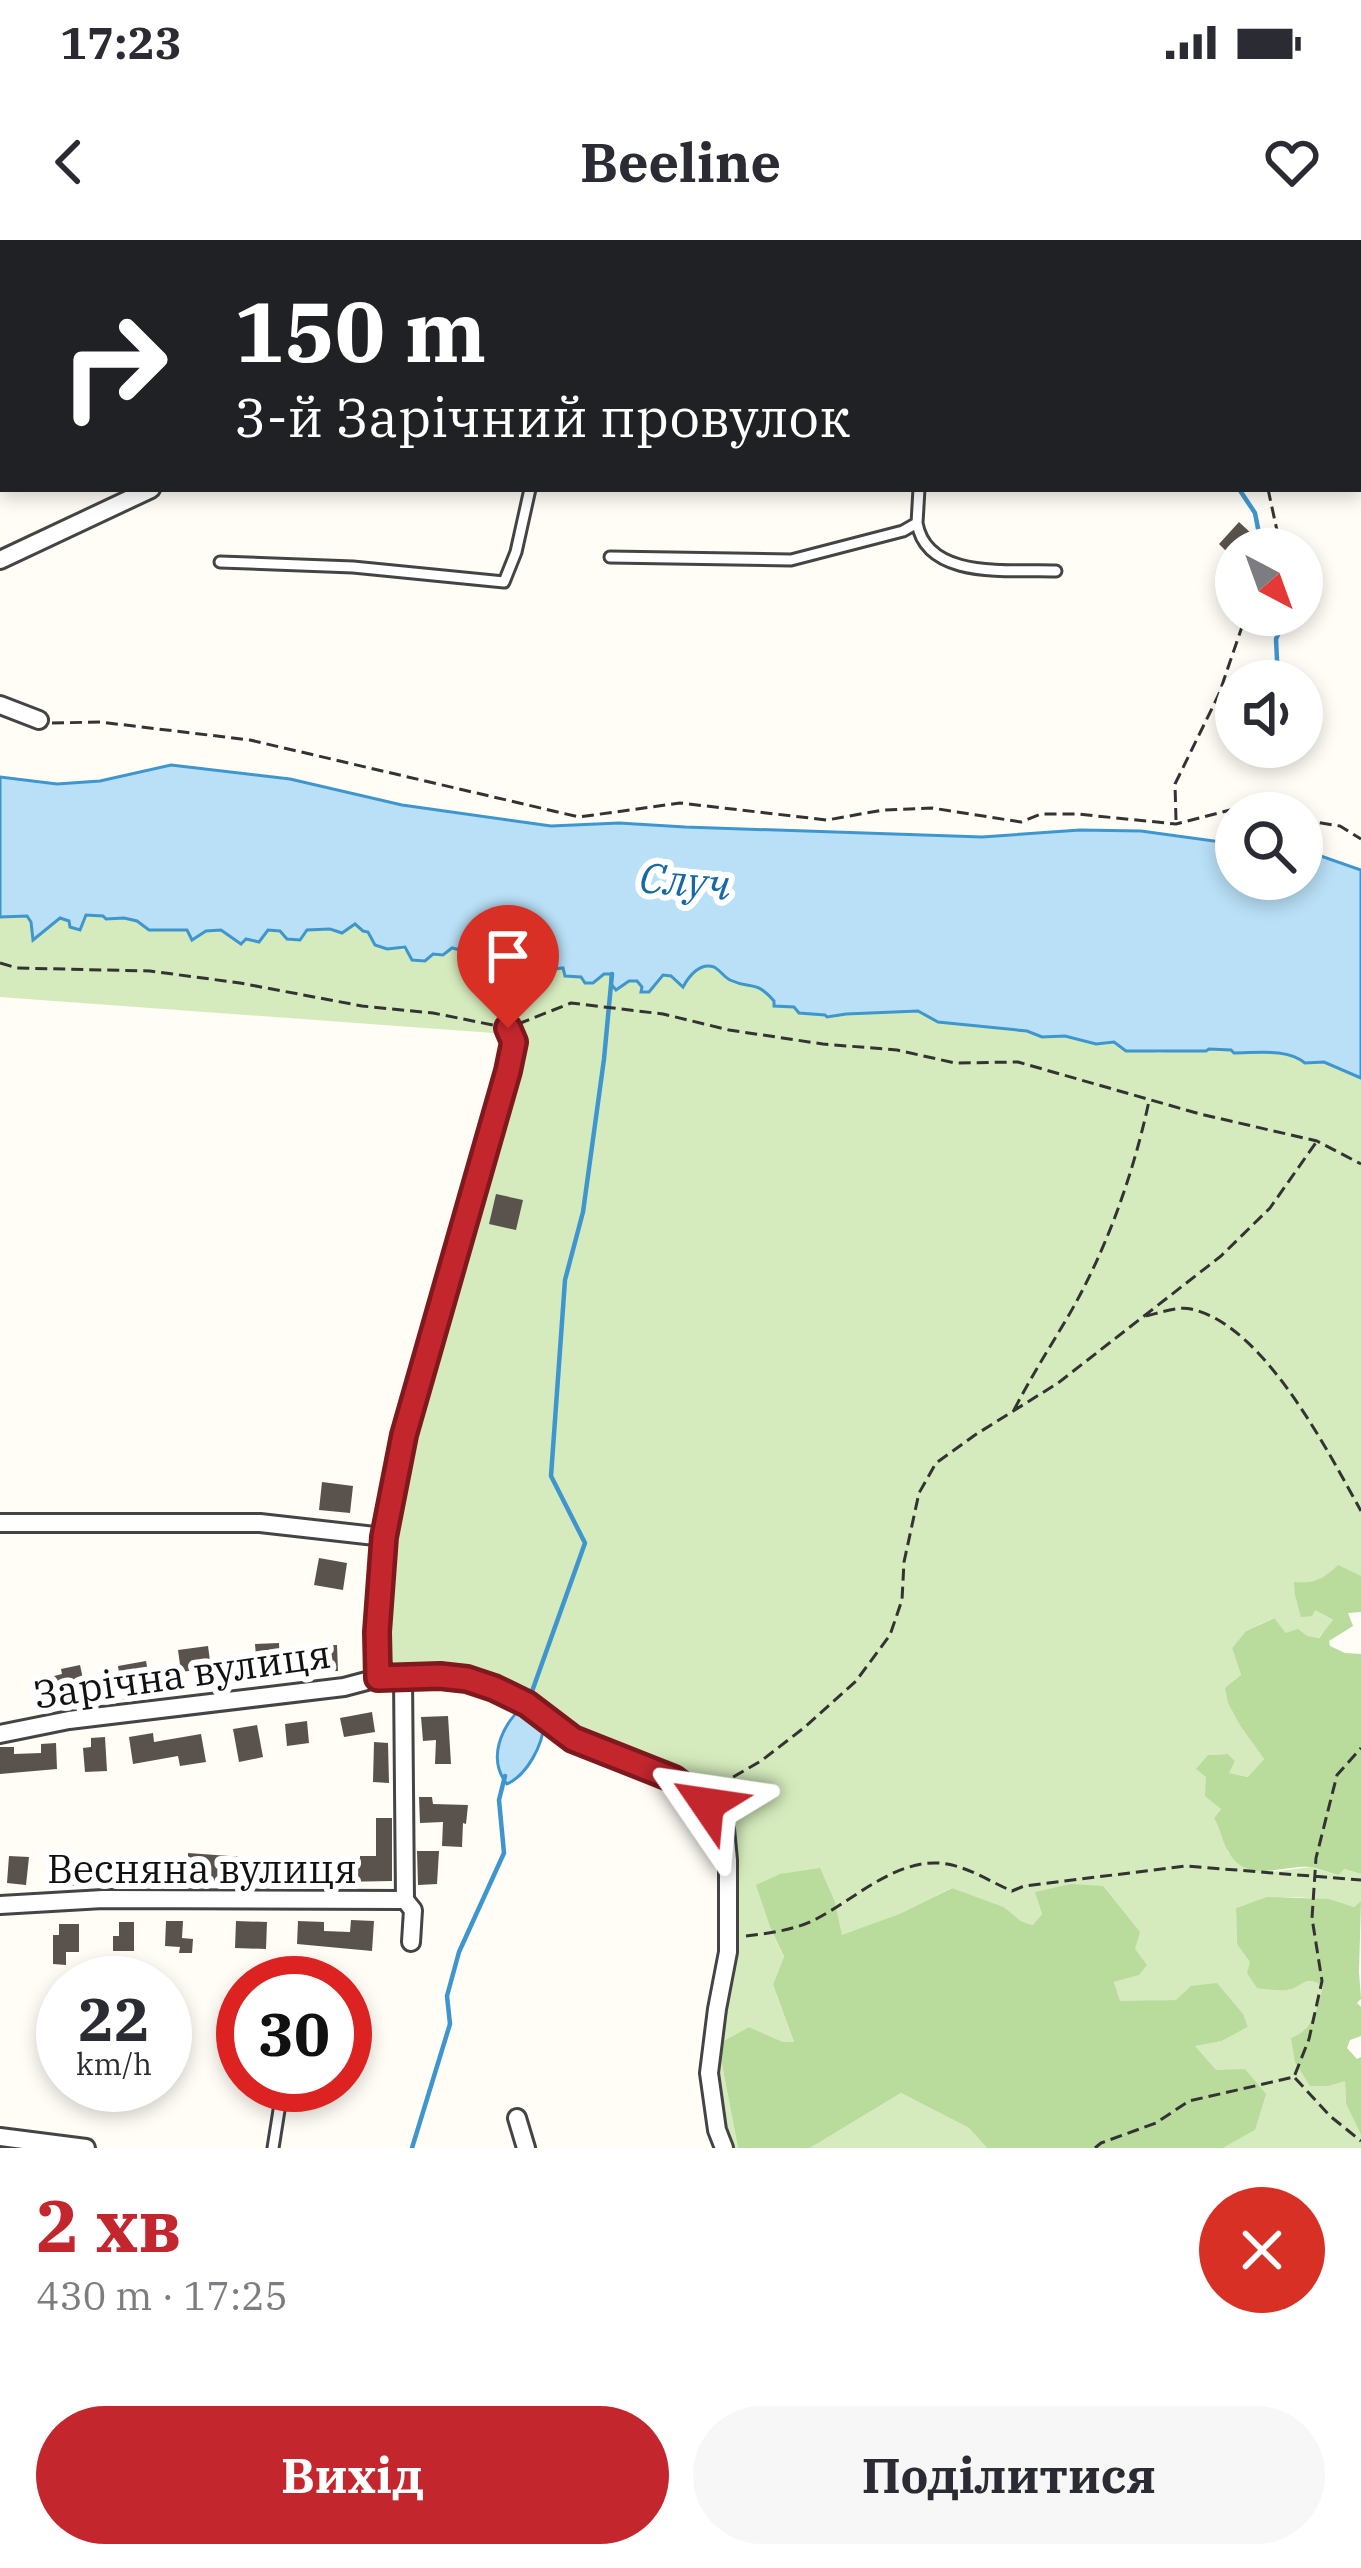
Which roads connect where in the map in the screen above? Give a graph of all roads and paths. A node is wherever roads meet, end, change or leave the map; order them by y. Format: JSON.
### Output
{"nodes":[{"id":1,"x":152,"y":240,"type":"edge"},
{"id":2,"x":180,"y":240,"type":"edge"},
{"id":3,"x":146,"y":492,"type":"edge"},
{"id":4,"x":529,"y":492,"type":"edge"},
{"id":5,"x":920,"y":492,"type":"edge"},
{"id":6,"x":1269,"y":492,"type":"edge"},
{"id":7,"x":917,"y":523,"type":"junction"},
{"id":8,"x":1276,"y":528,"type":"edge"},
{"id":9,"x":610,"y":557,"type":"dead end"},
{"id":10,"x":0,"y":560,"type":"edge"},
{"id":11,"x":220,"y":562,"type":"dead end"},
{"id":12,"x":1056,"y":571,"type":"dead end"},
{"id":13,"x":1239,"y":636,"type":"edge"},
{"id":14,"x":0,"y":705,"type":"edge"},
{"id":15,"x":39,"y":720,"type":"joint"},
{"id":16,"x":1215,"y":814,"type":"edge"},
{"id":17,"x":1323,"y":823,"type":"edge"},
{"id":18,"x":1176,"y":824,"type":"junction"},
{"id":19,"x":1361,"y":839,"type":"edge"},
{"id":20,"x":0,"y":963,"type":"edge"},
{"id":21,"x":508,"y":1028,"type":"junction"},
{"id":22,"x":1150,"y":1100,"type":"junction"},
{"id":23,"x":1317,"y":1141,"type":"junction"},
{"id":24,"x":1361,"y":1164,"type":"edge"},
{"id":25,"x":1144,"y":1316,"type":"junction"},
{"id":26,"x":1013,"y":1411,"type":"junction"},
{"id":27,"x":1361,"y":1511,"type":"edge"},
{"id":28,"x":0,"y":1523,"type":"edge"},
{"id":29,"x":384,"y":1537,"type":"junction"},
{"id":30,"x":404,"y":1677,"type":"junction"},
{"id":31,"x":378,"y":1678,"type":"junction"},
{"id":32,"x":0,"y":1734,"type":"edge"},
{"id":33,"x":1361,"y":1748,"type":"edge"},
{"id":34,"x":707,"y":1804,"type":"junction"},
{"id":35,"x":1361,"y":1880,"type":"edge"},
{"id":36,"x":405,"y":1900,"type":"junction"},
{"id":37,"x":0,"y":1904,"type":"edge"},
{"id":38,"x":729,"y":1939,"type":"junction"},
{"id":39,"x":411,"y":1942,"type":"dead end"},
{"id":40,"x":1294,"y":2077,"type":"junction"},
{"id":41,"x":279,"y":2112,"type":"edge"},
{"id":42,"x":517,"y":2118,"type":"dead end"},
{"id":43,"x":0,"y":2137,"type":"edge"},
{"id":44,"x":1361,"y":2141,"type":"edge"},
{"id":45,"x":86,"y":2148,"type":"edge"},
{"id":46,"x":273,"y":2148,"type":"edge"},
{"id":47,"x":526,"y":2148,"type":"edge"},
{"id":48,"x":724,"y":2148,"type":"edge"},
{"id":49,"x":1095,"y":2148,"type":"edge"}],
"edges":[{"from":1,"to":2,"type":"path"},
{"from":3,"to":10,"type":"street"},
{"from":4,"to":11,"type":"lane"},
{"from":5,"to":7,"type":"lane"},
{"from":6,"to":8,"type":"path"},
{"from":7,"to":9,"type":"lane"},
{"from":7,"to":12,"type":"lane"},
{"from":13,"to":18,"type":"path"},
{"from":14,"to":15,"type":"street"},
{"from":15,"to":18,"type":"path"},
{"from":16,"to":18,"type":"path"},
{"from":17,"to":19,"type":"path"},
{"from":20,"to":21,"type":"path"},
{"from":21,"to":22,"type":"path"},
{"from":21,"to":29,"type":"lane"},
{"from":22,"to":23,"type":"path"},
{"from":22,"to":26,"type":"path"},
{"from":23,"to":24,"type":"path"},
{"from":23,"to":25,"type":"path"},
{"from":25,"to":26,"type":"path"},
{"from":25,"to":27,"type":"path"},
{"from":26,"to":34,"type":"path"},
{"from":28,"to":29,"type":"street"},
{"from":29,"to":31,"type":"street"},
{"from":30,"to":31,"type":"street","name":"Зарічна вулиця"},
{"from":30,"to":34,"type":"street","name":"Зарічна вулиця"},
{"from":30,"to":36,"type":"street","name":"Весняна вулиця"},
{"from":31,"to":32,"type":"street","name":"Зарічна вулиця"},
{"from":33,"to":40,"type":"path"},
{"from":34,"to":38,"type":"street"},
{"from":35,"to":38,"type":"path"},
{"from":36,"to":37,"type":"street","name":"Весняна вулиця"},
{"from":36,"to":39,"type":"street","name":"Весняна вулиця"},
{"from":38,"to":48,"type":"street"},
{"from":40,"to":44,"type":"path"},
{"from":40,"to":49,"type":"path"},
{"from":41,"to":46,"type":"lane"},
{"from":42,"to":47,"type":"street"},
{"from":43,"to":45,"type":"street"}]}
